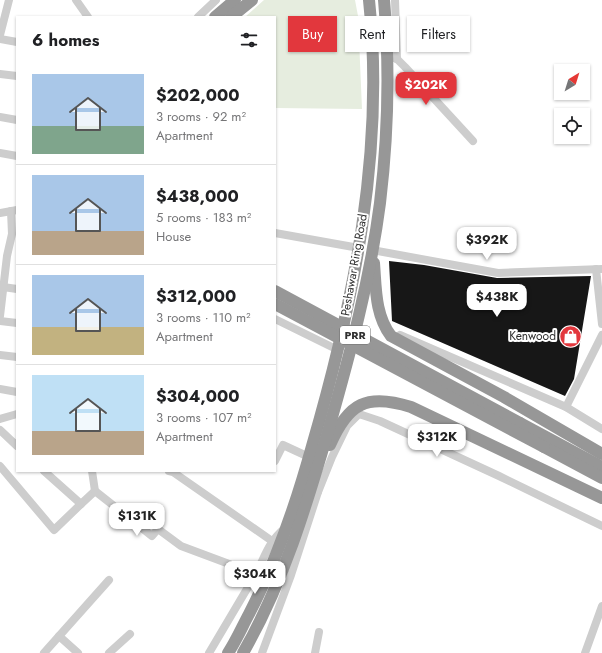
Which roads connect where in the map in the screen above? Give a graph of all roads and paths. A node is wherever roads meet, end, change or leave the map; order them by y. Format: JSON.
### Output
{"nodes":[{"id":1,"x":9,"y":0,"type":"edge"},
{"id":2,"x":76,"y":0,"type":"edge"},
{"id":3,"x":216,"y":0,"type":"edge"},
{"id":4,"x":235,"y":0,"type":"edge"},
{"id":5,"x":252,"y":0,"type":"edge"},
{"id":6,"x":363,"y":0,"type":"edge"},
{"id":7,"x":369,"y":0,"type":"edge"},
{"id":8,"x":384,"y":0,"type":"edge"},
{"id":9,"x":395,"y":0,"type":"edge"},
{"id":10,"x":87,"y":16,"type":"edge"},
{"id":11,"x":199,"y":16,"type":"edge"},
{"id":12,"x":216,"y":16,"type":"edge"},
{"id":13,"x":232,"y":16,"type":"edge"},
{"id":14,"x":368,"y":16,"type":"edge"},
{"id":15,"x":371,"y":16,"type":"edge"},
{"id":16,"x":0,"y":35,"type":"edge"},
{"id":17,"x":0,"y":39,"type":"edge"},
{"id":18,"x":16,"y":42,"type":"edge"},
{"id":19,"x":373,"y":52,"type":"edge"},
{"id":20,"x":392,"y":58,"type":"junction"},
{"id":21,"x":0,"y":74,"type":"edge"},
{"id":22,"x":16,"y":76,"type":"edge"},
{"id":23,"x":0,"y":117,"type":"edge"},
{"id":24,"x":16,"y":120,"type":"edge"},
{"id":25,"x":473,"y":141,"type":"dead end"},
{"id":26,"x":0,"y":153,"type":"edge"},
{"id":27,"x":16,"y":156,"type":"edge"},
{"id":28,"x":14,"y":211,"type":"edge"},
{"id":29,"x":0,"y":213,"type":"edge"},
{"id":30,"x":276,"y":233,"type":"edge"},
{"id":31,"x":358,"y":248,"type":"junction"},
{"id":32,"x":372,"y":250,"type":"junction"},
{"id":33,"x":599,"y":269,"type":"edge"},
{"id":34,"x":4,"y":287,"type":"junction"},
{"id":35,"x":16,"y":289,"type":"edge"},
{"id":36,"x":276,"y":292,"type":"edge"},
{"id":37,"x":276,"y":305,"type":"edge"},
{"id":38,"x":0,"y":316,"type":"edge"},
{"id":39,"x":276,"y":320,"type":"edge"},
{"id":40,"x":0,"y":321,"type":"edge"},
{"id":41,"x":16,"y":323,"type":"edge"},
{"id":42,"x":602,"y":324,"type":"edge"},
{"id":43,"x":385,"y":329,"type":"junction"},
{"id":44,"x":602,"y":335,"type":"edge"},
{"id":45,"x":338,"y":350,"type":"junction"},
{"id":46,"x":0,"y":355,"type":"edge"},
{"id":47,"x":16,"y":357,"type":"edge"},
{"id":48,"x":0,"y":390,"type":"edge"},
{"id":49,"x":16,"y":392,"type":"edge"},
{"id":50,"x":566,"y":407,"type":"junction"},
{"id":51,"x":16,"y":414,"type":"edge"},
{"id":52,"x":0,"y":419,"type":"edge"},
{"id":53,"x":602,"y":429,"type":"edge"},
{"id":54,"x":0,"y":430,"type":"edge"},
{"id":55,"x":16,"y":445,"type":"edge"},
{"id":56,"x":602,"y":454,"type":"edge"},
{"id":57,"x":309,"y":457,"type":"junction"},
{"id":58,"x":276,"y":459,"type":"edge"},
{"id":59,"x":0,"y":466,"type":"edge"},
{"id":60,"x":602,"y":467,"type":"edge"},
{"id":61,"x":45,"y":472,"type":"edge"},
{"id":62,"x":92,"y":472,"type":"edge"},
{"id":63,"x":173,"y":472,"type":"edge"},
{"id":64,"x":315,"y":475,"type":"junction"},
{"id":65,"x":602,"y":478,"type":"edge"},
{"id":66,"x":95,"y":491,"type":"junction"},
{"id":67,"x":314,"y":494,"type":"junction"},
{"id":68,"x":602,"y":498,"type":"edge"},
{"id":69,"x":81,"y":504,"type":"junction"},
{"id":70,"x":287,"y":526,"type":"junction"},
{"id":71,"x":602,"y":526,"type":"edge"},
{"id":72,"x":272,"y":541,"type":"junction"},
{"id":73,"x":256,"y":574,"type":"junction"},
{"id":74,"x":109,"y":580,"type":"dead end"},
{"id":75,"x":602,"y":606,"type":"edge"},
{"id":76,"x":319,"y":632,"type":"dead end"},
{"id":77,"x":130,"y":634,"type":"dead end"},
{"id":78,"x":59,"y":636,"type":"junction"},
{"id":79,"x":230,"y":650,"type":"edge"},
{"id":80,"x":44,"y":653,"type":"edge"},
{"id":81,"x":78,"y":653,"type":"edge"},
{"id":82,"x":109,"y":653,"type":"edge"},
{"id":83,"x":209,"y":653,"type":"edge"},
{"id":84,"x":244,"y":653,"type":"edge"},
{"id":85,"x":262,"y":653,"type":"edge"},
{"id":86,"x":315,"y":653,"type":"edge"},
{"id":87,"x":585,"y":653,"type":"edge"}],
"edges":[{"from":1,"to":16,"type":"street"},
{"from":2,"to":10,"type":"street"},
{"from":3,"to":11,"type":"street"},
{"from":4,"to":12,"type":"highway"},
{"from":5,"to":13,"type":"highway"},
{"from":6,"to":14,"type":"highway"},
{"from":7,"to":15,"type":"highway","name":"Peshawar Ring Road","number":"PRR"},
{"from":8,"to":20,"type":"highway","name":"Peshawar Ring Road","number":"PRR"},
{"from":9,"to":20,"type":"street"},
{"from":17,"to":18,"type":"street"},
{"from":19,"to":31,"type":"highway","name":"Peshawar Ring Road","number":"PRR"},
{"from":20,"to":25,"type":"street"},
{"from":20,"to":32,"type":"highway","name":"Peshawar Ring Road","number":"PRR"},
{"from":21,"to":22,"type":"street"},
{"from":23,"to":24,"type":"street"},
{"from":26,"to":27,"type":"street"},
{"from":28,"to":29,"type":"street"},
{"from":28,"to":34,"type":"street"},
{"from":30,"to":31,"type":"street"},
{"from":31,"to":45,"type":"highway","name":"Peshawar Ring Road","number":"PRR"},
{"from":32,"to":33,"type":"street"},
{"from":32,"to":43,"type":"highway"},
{"from":32,"to":64,"type":"highway","name":"Peshawar Ring Road","number":"PRR"},
{"from":33,"to":42,"type":"street"},
{"from":34,"to":35,"type":"street"},
{"from":34,"to":38,"type":"street"},
{"from":36,"to":60,"type":"highway","bridge":true},
{"from":37,"to":65,"type":"highway","bridge":true},
{"from":39,"to":45,"type":"street"},
{"from":40,"to":41,"type":"street"},
{"from":43,"to":50,"type":"street"},
{"from":43,"to":56,"type":"highway"},
{"from":44,"to":50,"type":"street"},
{"from":45,"to":57,"type":"highway","name":"Peshawar Ring Road","number":"PRR"},
{"from":46,"to":47,"type":"street"},
{"from":48,"to":49,"type":"street"},
{"from":50,"to":53,"type":"street"},
{"from":51,"to":52,"type":"street"},
{"from":54,"to":55,"type":"street"},
{"from":57,"to":58,"type":"street"},
{"from":57,"to":70,"type":"highway","name":"Peshawar Ring Road","number":"PRR"},
{"from":59,"to":69,"type":"street"},
{"from":61,"to":69,"type":"street"},
{"from":62,"to":66,"type":"street"},
{"from":63,"to":72,"type":"street"},
{"from":64,"to":67,"type":"highway","name":"Peshawar Ring Road","number":"PRR"},
{"from":64,"to":68,"type":"highway"},
{"from":66,"to":69,"type":"street"},
{"from":66,"to":73,"type":"street"},
{"from":67,"to":71,"type":"street"},
{"from":67,"to":84,"type":"highway","name":"Peshawar Ring Road","number":"PRR"},
{"from":67,"to":85,"type":"street"},
{"from":70,"to":72,"type":"street"},
{"from":70,"to":79,"type":"highway","name":"Peshawar Ring Road","number":"PRR"},
{"from":72,"to":73,"type":"street"},
{"from":73,"to":83,"type":"street"},
{"from":74,"to":78,"type":"street"},
{"from":75,"to":87,"type":"street"},
{"from":76,"to":86,"type":"street"},
{"from":77,"to":82,"type":"street"},
{"from":78,"to":80,"type":"street"},
{"from":78,"to":81,"type":"street"}]}
